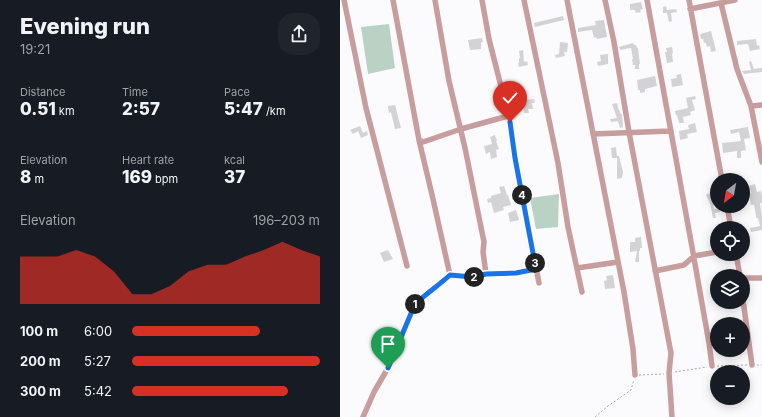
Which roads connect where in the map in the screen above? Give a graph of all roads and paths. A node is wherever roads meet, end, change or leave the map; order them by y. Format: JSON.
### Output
{"nodes":[{"id":1,"x":344,"y":0,"type":"edge"},
{"id":2,"x":393,"y":0,"type":"edge"},
{"id":3,"x":435,"y":0,"type":"edge"},
{"id":4,"x":482,"y":0,"type":"edge"},
{"id":5,"x":524,"y":0,"type":"edge"},
{"id":6,"x":566,"y":0,"type":"edge"},
{"id":7,"x":605,"y":0,"type":"edge"},
{"id":8,"x":647,"y":0,"type":"edge"},
{"id":9,"x":689,"y":0,"type":"edge"},
{"id":10,"x":735,"y":0,"type":"edge"},
{"id":11,"x":721,"y":3,"type":"junction"},
{"id":12,"x":690,"y":9,"type":"junction"},
{"id":13,"x":570,"y":51,"type":"dead end"},
{"id":14,"x":577,"y":53,"type":"junction"},
{"id":15,"x":762,"y":105,"type":"edge"},
{"id":16,"x":751,"y":106,"type":"junction"},
{"id":17,"x":508,"y":116,"type":"junction"},
{"id":18,"x":461,"y":129,"type":"junction"},
{"id":19,"x":671,"y":131,"type":"junction"},
{"id":20,"x":629,"y":132,"type":"junction"},
{"id":21,"x":593,"y":134,"type":"junction"},
{"id":22,"x":419,"y":140,"type":"junction"},
{"id":23,"x":762,"y":156,"type":"edge"},
{"id":24,"x":762,"y":162,"type":"edge"},
{"id":25,"x":721,"y":173,"type":"edge"},
{"id":26,"x":710,"y":253,"type":"edge"},
{"id":27,"x":694,"y":256,"type":"junction"},
{"id":28,"x":618,"y":262,"type":"junction"},
{"id":29,"x":407,"y":266,"type":"dead end"},
{"id":30,"x":577,"y":268,"type":"junction"},
{"id":31,"x":536,"y":269,"type":"junction"},
{"id":32,"x":655,"y":271,"type":"junction"},
{"id":33,"x":486,"y":274,"type":"junction"},
{"id":34,"x":450,"y":275,"type":"junction"},
{"id":35,"x":750,"y":278,"type":"edge"},
{"id":36,"x":762,"y":278,"type":"edge"},
{"id":37,"x":539,"y":283,"type":"dead end"},
{"id":38,"x":582,"y":292,"type":"dead end"},
{"id":39,"x":744,"y":309,"type":"edge"},
{"id":40,"x":712,"y":365,"type":"edge"},
{"id":41,"x":752,"y":365,"type":"dead end"},
{"id":42,"x":635,"y":375,"type":"dead end"},
{"id":43,"x":362,"y":417,"type":"edge"},
{"id":44,"x":672,"y":417,"type":"edge"}],
"edges":[{"from":1,"to":29,"type":"street"},
{"from":2,"to":22,"type":"street"},
{"from":3,"to":18,"type":"street"},
{"from":4,"to":17,"type":"street"},
{"from":5,"to":30,"type":"street"},
{"from":6,"to":14,"type":"street"},
{"from":7,"to":20,"type":"street"},
{"from":8,"to":19,"type":"street"},
{"from":9,"to":12,"type":"street"},
{"from":10,"to":11,"type":"street"},
{"from":11,"to":12,"type":"street"},
{"from":11,"to":16,"type":"street"},
{"from":12,"to":25,"type":"street"},
{"from":13,"to":14,"type":"street"},
{"from":14,"to":21,"type":"street"},
{"from":15,"to":16,"type":"street"},
{"from":16,"to":23,"type":"street"},
{"from":17,"to":18,"type":"street"},
{"from":17,"to":31,"type":"street"},
{"from":18,"to":22,"type":"street"},
{"from":18,"to":33,"type":"street"},
{"from":19,"to":20,"type":"street"},
{"from":19,"to":27,"type":"street"},
{"from":20,"to":21,"type":"street"},
{"from":20,"to":32,"type":"street"},
{"from":21,"to":28,"type":"street"},
{"from":22,"to":34,"type":"street"},
{"from":23,"to":24,"type":"street"},
{"from":26,"to":27,"type":"street"},
{"from":27,"to":32,"type":"street"},
{"from":27,"to":40,"type":"street"},
{"from":28,"to":30,"type":"street"},
{"from":28,"to":42,"type":"street"},
{"from":30,"to":38,"type":"street"},
{"from":31,"to":33,"type":"street"},
{"from":31,"to":37,"type":"street"},
{"from":32,"to":44,"type":"street"},
{"from":33,"to":34,"type":"street"},
{"from":34,"to":43,"type":"street"},
{"from":35,"to":36,"type":"street"},
{"from":39,"to":41,"type":"street"}]}
